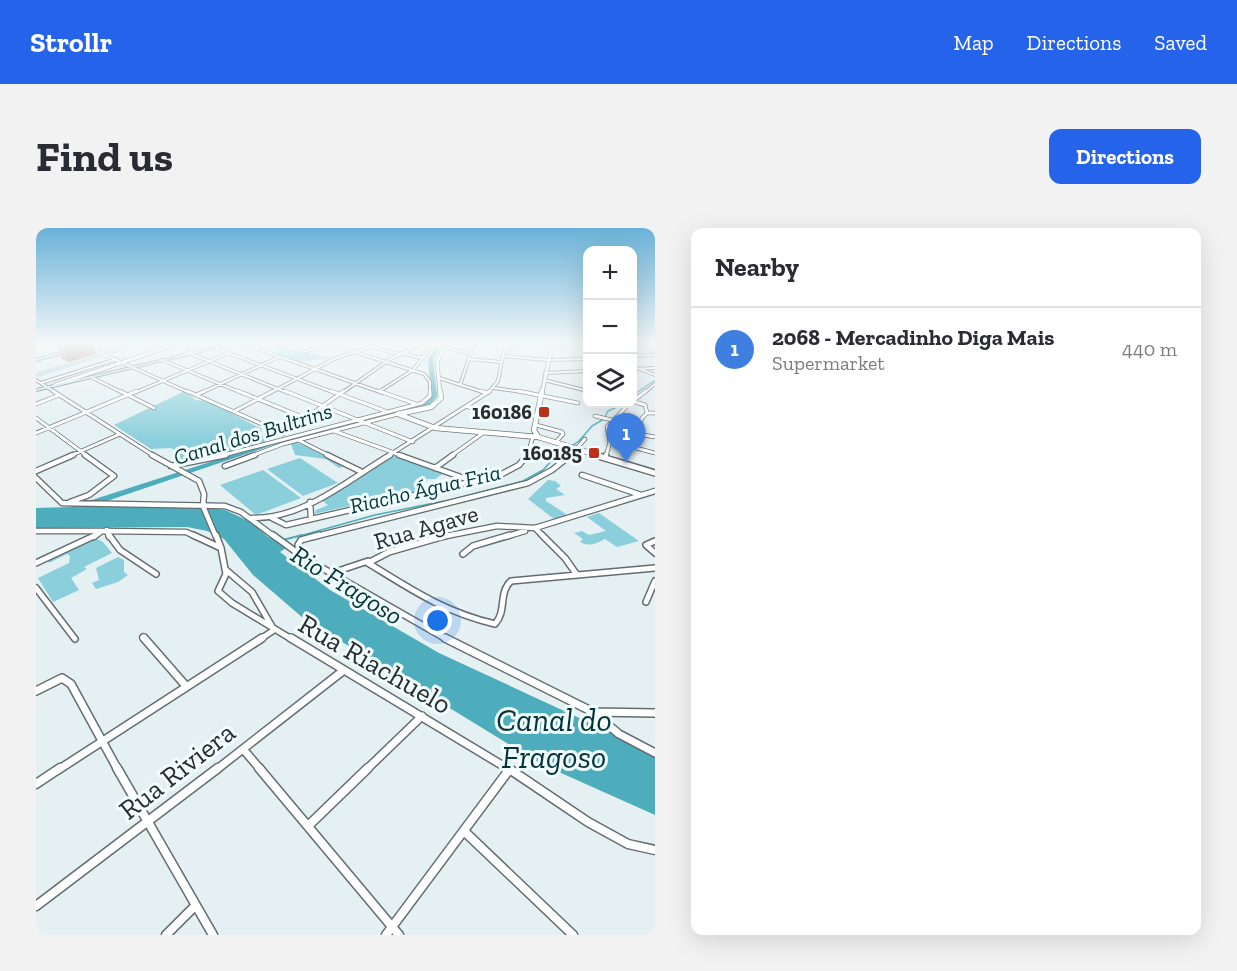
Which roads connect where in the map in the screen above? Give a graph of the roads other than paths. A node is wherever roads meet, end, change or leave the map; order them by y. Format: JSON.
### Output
{"nodes":[{"id":1,"x":60,"y":375,"type":"edge"},
{"id":2,"x":86,"y":375,"type":"edge"},
{"id":3,"x":100,"y":375,"type":"edge"},
{"id":4,"x":151,"y":375,"type":"edge"},
{"id":5,"x":173,"y":375,"type":"edge"},
{"id":6,"x":197,"y":375,"type":"edge"},
{"id":7,"x":239,"y":375,"type":"edge"},
{"id":8,"x":244,"y":375,"type":"edge"},
{"id":9,"x":289,"y":375,"type":"edge"},
{"id":10,"x":303,"y":375,"type":"edge"},
{"id":11,"x":332,"y":375,"type":"edge"},
{"id":12,"x":368,"y":375,"type":"edge"},
{"id":13,"x":405,"y":375,"type":"edge"},
{"id":14,"x":425,"y":375,"type":"edge"},
{"id":15,"x":439,"y":375,"type":"edge"},
{"id":16,"x":463,"y":375,"type":"edge"},
{"id":17,"x":499,"y":375,"type":"edge"},
{"id":18,"x":545,"y":375,"type":"edge"},
{"id":19,"x":91,"y":377,"type":"junction"},
{"id":20,"x":297,"y":378,"type":"junction"},
{"id":21,"x":439,"y":378,"type":"junction"},
{"id":22,"x":161,"y":380,"type":"junction"},
{"id":23,"x":544,"y":380,"type":"junction"},
{"id":24,"x":38,"y":382,"type":"edge"},
{"id":25,"x":356,"y":383,"type":"junction"},
{"id":26,"x":219,"y":384,"type":"junction"},
{"id":27,"x":655,"y":384,"type":"edge"},
{"id":28,"x":460,"y":385,"type":"junction"},
{"id":29,"x":55,"y":386,"type":"junction"},
{"id":30,"x":46,"y":387,"type":"junction"},
{"id":31,"x":279,"y":388,"type":"junction"},
{"id":32,"x":494,"y":388,"type":"junction"},
{"id":33,"x":36,"y":390,"type":"edge"},
{"id":34,"x":583,"y":390,"type":"edge"},
{"id":35,"x":380,"y":391,"type":"junction"},
{"id":36,"x":339,"y":393,"type":"junction"},
{"id":37,"x":487,"y":393,"type":"junction"},
{"id":38,"x":542,"y":394,"type":"junction"},
{"id":39,"x":59,"y":395,"type":"junction"},
{"id":40,"x":126,"y":395,"type":"junction"},
{"id":41,"x":196,"y":395,"type":"junction"},
{"id":42,"x":637,"y":398,"type":"edge"},
{"id":43,"x":258,"y":400,"type":"junction"},
{"id":44,"x":578,"y":403,"type":"dead end"},
{"id":45,"x":637,"y":403,"type":"edge"},
{"id":46,"x":36,"y":404,"type":"edge"},
{"id":47,"x":417,"y":404,"type":"junction"},
{"id":48,"x":321,"y":405,"type":"junction"},
{"id":49,"x":468,"y":406,"type":"junction"},
{"id":50,"x":154,"y":408,"type":"dead end"},
{"id":51,"x":625,"y":408,"type":"edge"},
{"id":52,"x":235,"y":411,"type":"junction"},
{"id":53,"x":386,"y":411,"type":"junction"},
{"id":54,"x":87,"y":413,"type":"junction"},
{"id":55,"x":647,"y":413,"type":"junction"},
{"id":56,"x":655,"y":413,"type":"edge"},
{"id":57,"x":398,"y":414,"type":"junction"},
{"id":58,"x":537,"y":416,"type":"junction"},
{"id":59,"x":595,"y":416,"type":"dead end"},
{"id":60,"x":36,"y":418,"type":"edge"},
{"id":61,"x":304,"y":418,"type":"junction"},
{"id":62,"x":604,"y":418,"type":"joint"},
{"id":63,"x":354,"y":419,"type":"junction"},
{"id":64,"x":612,"y":420,"type":"junction"},
{"id":65,"x":312,"y":421,"type":"dead end"},
{"id":66,"x":361,"y":422,"type":"junction"},
{"id":67,"x":264,"y":425,"type":"dead end"},
{"id":68,"x":536,"y":425,"type":"junction"},
{"id":69,"x":50,"y":428,"type":"junction"},
{"id":70,"x":435,"y":428,"type":"junction"},
{"id":71,"x":333,"y":430,"type":"junction"},
{"id":72,"x":633,"y":432,"type":"junction"},
{"id":73,"x":36,"y":433,"type":"edge"},
{"id":74,"x":483,"y":433,"type":"junction"},
{"id":75,"x":120,"y":434,"type":"junction"},
{"id":76,"x":283,"y":434,"type":"dead end"},
{"id":77,"x":536,"y":437,"type":"junction"},
{"id":78,"x":655,"y":437,"type":"edge"},
{"id":79,"x":585,"y":439,"type":"dead end"},
{"id":80,"x":300,"y":441,"type":"junction"},
{"id":81,"x":413,"y":442,"type":"junction"},
{"id":82,"x":556,"y":442,"type":"junction"},
{"id":83,"x":610,"y":442,"type":"junction"},
{"id":84,"x":621,"y":444,"type":"junction"},
{"id":85,"x":577,"y":449,"type":"junction"},
{"id":86,"x":82,"y":451,"type":"junction"},
{"id":87,"x":655,"y":453,"type":"edge"},
{"id":88,"x":393,"y":454,"type":"junction"},
{"id":89,"x":605,"y":458,"type":"junction"},
{"id":90,"x":171,"y":466,"type":"junction"},
{"id":91,"x":225,"y":466,"type":"dead end"},
{"id":92,"x":435,"y":468,"type":"junction"},
{"id":93,"x":36,"y":471,"type":"edge"},
{"id":94,"x":362,"y":472,"type":"junction"},
{"id":95,"x":655,"y":473,"type":"edge"},
{"id":96,"x":582,"y":475,"type":"dead end"},
{"id":97,"x":189,"y":476,"type":"joint"},
{"id":98,"x":36,"y":478,"type":"edge"},
{"id":99,"x":474,"y":482,"type":"junction"},
{"id":100,"x":655,"y":491,"type":"edge"},
{"id":101,"x":642,"y":496,"type":"junction"},
{"id":102,"x":310,"y":502,"type":"junction"},
{"id":103,"x":65,"y":503,"type":"junction"},
{"id":104,"x":203,"y":505,"type":"junction"},
{"id":105,"x":250,"y":518,"type":"junction"},
{"id":106,"x":272,"y":518,"type":"junction"},
{"id":107,"x":310,"y":518,"type":"junction"},
{"id":108,"x":532,"y":529,"type":"junction"},
{"id":109,"x":36,"y":531,"type":"edge"},
{"id":110,"x":104,"y":531,"type":"junction"},
{"id":111,"x":273,"y":535,"type":"joint"},
{"id":112,"x":655,"y":541,"type":"edge"},
{"id":113,"x":221,"y":548,"type":"junction"},
{"id":114,"x":655,"y":553,"type":"edge"},
{"id":115,"x":463,"y":554,"type":"dead end"},
{"id":116,"x":303,"y":557,"type":"junction"},
{"id":117,"x":368,"y":561,"type":"junction"},
{"id":118,"x":36,"y":563,"type":"edge"},
{"id":119,"x":655,"y":568,"type":"edge"},
{"id":120,"x":226,"y":570,"type":"junction"},
{"id":121,"x":332,"y":573,"type":"junction"},
{"id":122,"x":156,"y":574,"type":"dead end"},
{"id":123,"x":577,"y":575,"type":"junction"},
{"id":124,"x":655,"y":581,"type":"edge"},
{"id":125,"x":36,"y":588,"type":"edge"},
{"id":126,"x":646,"y":602,"type":"dead end"},
{"id":127,"x":274,"y":630,"type":"junction"},
{"id":128,"x":143,"y":637,"type":"dead end"},
{"id":129,"x":75,"y":639,"type":"dead end"},
{"id":130,"x":344,"y":670,"type":"junction"},
{"id":131,"x":186,"y":686,"type":"junction"},
{"id":132,"x":36,"y":692,"type":"edge"},
{"id":133,"x":593,"y":712,"type":"junction"},
{"id":134,"x":655,"y":712,"type":"edge"},
{"id":135,"x":422,"y":716,"type":"junction"},
{"id":136,"x":102,"y":742,"type":"junction"},
{"id":137,"x":243,"y":749,"type":"junction"},
{"id":138,"x":655,"y":753,"type":"edge"},
{"id":139,"x":509,"y":770,"type":"junction"},
{"id":140,"x":36,"y":784,"type":"edge"},
{"id":141,"x":148,"y":823,"type":"junction"},
{"id":142,"x":308,"y":826,"type":"junction"},
{"id":143,"x":465,"y":832,"type":"junction"},
{"id":144,"x":655,"y":850,"type":"edge"},
{"id":145,"x":36,"y":906,"type":"edge"},
{"id":146,"x":195,"y":906,"type":"junction"},
{"id":147,"x":392,"y":927,"type":"junction"},
{"id":148,"x":166,"y":935,"type":"edge"},
{"id":149,"x":213,"y":935,"type":"edge"},
{"id":150,"x":386,"y":935,"type":"edge"},
{"id":151,"x":399,"y":935,"type":"edge"},
{"id":152,"x":573,"y":935,"type":"edge"}],
"edges":[{"from":1,"to":24,"type":"street"},
{"from":2,"to":29,"type":"street"},
{"from":3,"to":19,"type":"main road"},
{"from":4,"to":22,"type":"street"},
{"from":5,"to":22,"type":"street"},
{"from":6,"to":26,"type":"street"},
{"from":7,"to":26,"type":"street"},
{"from":8,"to":31,"type":"street"},
{"from":9,"to":20,"type":"street"},
{"from":10,"to":20,"type":"street"},
{"from":11,"to":25,"type":"street"},
{"from":12,"to":25,"type":"street"},
{"from":13,"to":35,"type":"street"},
{"from":14,"to":47,"type":"street"},
{"from":15,"to":21,"type":"street"},
{"from":16,"to":28,"type":"street"},
{"from":17,"to":32,"type":"street"},
{"from":18,"to":23,"type":"street"},
{"from":19,"to":29,"type":"main road"},
{"from":19,"to":40,"type":"street"},
{"from":20,"to":31,"type":"street"},
{"from":20,"to":36,"type":"street"},
{"from":21,"to":28,"type":"street"},
{"from":21,"to":57,"type":"street"},
{"from":22,"to":40,"type":"street"},
{"from":22,"to":41,"type":"street"},
{"from":23,"to":34,"type":"street"},
{"from":23,"to":38,"type":"street"},
{"from":24,"to":30,"type":"street"},
{"from":25,"to":35,"type":"street"},
{"from":25,"to":36,"type":"street"},
{"from":26,"to":41,"type":"street"},
{"from":26,"to":43,"type":"street"},
{"from":27,"to":42,"type":"street"},
{"from":28,"to":37,"type":"street"},
{"from":29,"to":30,"type":"main road"},
{"from":30,"to":33,"type":"main road"},
{"from":30,"to":39,"type":"street"},
{"from":31,"to":43,"type":"street"},
{"from":31,"to":48,"type":"street"},
{"from":32,"to":37,"type":"street"},
{"from":32,"to":38,"type":"street"},
{"from":35,"to":47,"type":"street"},
{"from":36,"to":48,"type":"street"},
{"from":36,"to":53,"type":"street"},
{"from":37,"to":49,"type":"street"},
{"from":38,"to":44,"type":"street"},
{"from":38,"to":58,"type":"street"},
{"from":39,"to":46,"type":"street"},
{"from":39,"to":54,"type":"street"},
{"from":40,"to":50,"type":"street"},
{"from":40,"to":54,"type":"street"},
{"from":41,"to":52,"type":"street"},
{"from":43,"to":52,"type":"street"},
{"from":43,"to":61,"type":"street"},
{"from":45,"to":55,"type":"street"},
{"from":47,"to":53,"type":"street"},
{"from":48,"to":61,"type":"street"},
{"from":48,"to":63,"type":"street"},
{"from":49,"to":58,"type":"street"},
{"from":49,"to":70,"type":"street"},
{"from":51,"to":64,"type":"street"},
{"from":52,"to":67,"type":"street"},
{"from":53,"to":63,"type":"street"},
{"from":54,"to":69,"type":"street"},
{"from":54,"to":75,"type":"street"},
{"from":55,"to":56,"type":"street"},
{"from":55,"to":72,"type":"street"},
{"from":57,"to":66,"type":"street"},
{"from":57,"to":70,"type":"street"},
{"from":58,"to":68,"type":"street"},
{"from":59,"to":62,"type":"street"},
{"from":60,"to":69,"type":"street"},
{"from":61,"to":65,"type":"street"},
{"from":61,"to":76,"type":"street"},
{"from":62,"to":64,"type":"street"},
{"from":63,"to":66,"type":"street"},
{"from":63,"to":90,"type":"street"},
{"from":64,"to":83,"type":"street"},
{"from":66,"to":71,"type":"street"},
{"from":66,"to":81,"type":"street"},
{"from":68,"to":77,"type":"street"},
{"from":68,"to":82,"type":"street"},
{"from":69,"to":73,"type":"street"},
{"from":69,"to":86,"type":"street"},
{"from":70,"to":74,"type":"street"},
{"from":70,"to":81,"type":"street"},
{"from":71,"to":80,"type":"street"},
{"from":71,"to":88,"type":"street"},
{"from":72,"to":78,"type":"street"},
{"from":72,"to":84,"type":"street"},
{"from":74,"to":77,"type":"street"},
{"from":74,"to":92,"type":"street"},
{"from":75,"to":86,"type":"street"},
{"from":75,"to":90,"type":"street"},
{"from":77,"to":82,"type":"street"},
{"from":77,"to":99,"type":"street"},
{"from":79,"to":85,"type":"street"},
{"from":80,"to":91,"type":"street"},
{"from":80,"to":94,"type":"street"},
{"from":81,"to":88,"type":"street"},
{"from":82,"to":85,"type":"street"},
{"from":83,"to":84,"type":"street"},
{"from":83,"to":89,"type":"street"},
{"from":84,"to":87,"type":"street"},
{"from":85,"to":89,"type":"street"},
{"from":85,"to":116,"type":"street"},
{"from":86,"to":93,"type":"street"},
{"from":86,"to":103,"type":"street"},
{"from":88,"to":92,"type":"street"},
{"from":88,"to":94,"type":"street"},
{"from":89,"to":95,"type":"street"},
{"from":90,"to":97,"type":"street"},
{"from":92,"to":99,"type":"street"},
{"from":94,"to":102,"type":"street"},
{"from":96,"to":101,"type":"street"},
{"from":97,"to":104,"type":"street","name":"Rua Riachuelo"},
{"from":98,"to":103,"type":"street"},
{"from":99,"to":107,"type":"street"},
{"from":100,"to":101,"type":"street","name":"Rua Agave"},
{"from":101,"to":108,"type":"street","name":"Rua Agave"},
{"from":102,"to":106,"type":"street"},
{"from":102,"to":107,"type":"street"},
{"from":103,"to":104,"type":"street"},
{"from":104,"to":105,"type":"street"},
{"from":104,"to":113,"type":"street","name":"Rua Riachuelo"},
{"from":105,"to":106,"type":"street"},
{"from":105,"to":111,"type":"street"},
{"from":106,"to":107,"type":"street"},
{"from":108,"to":115,"type":"street"},
{"from":108,"to":117,"type":"street","name":"Rua Agave"},
{"from":108,"to":123,"type":"street"},
{"from":109,"to":110,"type":"street"},
{"from":110,"to":113,"type":"street"},
{"from":110,"to":118,"type":"street"},
{"from":110,"to":122,"type":"street"},
{"from":111,"to":116,"type":"street"},
{"from":112,"to":114,"type":"street"},
{"from":113,"to":120,"type":"street","name":"Rua Riachuelo"},
{"from":116,"to":121,"type":"street"},
{"from":117,"to":121,"type":"street"},
{"from":117,"to":123,"type":"street","name":"Rua Agave"},
{"from":119,"to":123,"type":"street"},
{"from":120,"to":127,"type":"street"},
{"from":120,"to":127,"type":"street","name":"Rua Riachuelo"},
{"from":121,"to":133,"type":"street"},
{"from":124,"to":126,"type":"street"},
{"from":125,"to":129,"type":"street"},
{"from":127,"to":130,"type":"street","name":"Rua Riachuelo"},
{"from":127,"to":131,"type":"street"},
{"from":128,"to":131,"type":"street"},
{"from":130,"to":135,"type":"street","name":"Rua Riachuelo"},
{"from":130,"to":137,"type":"street","name":"Rua Riviera"},
{"from":131,"to":136,"type":"street"},
{"from":132,"to":136,"type":"street"},
{"from":133,"to":134,"type":"street"},
{"from":133,"to":138,"type":"street"},
{"from":135,"to":139,"type":"street","name":"Rua Riachuelo"},
{"from":135,"to":142,"type":"street"},
{"from":136,"to":140,"type":"street"},
{"from":136,"to":141,"type":"street"},
{"from":137,"to":141,"type":"street","name":"Rua Riviera"},
{"from":137,"to":142,"type":"street"},
{"from":139,"to":143,"type":"street"},
{"from":139,"to":144,"type":"street","name":"Rua Riachuelo"},
{"from":141,"to":145,"type":"street","name":"Rua Riviera"},
{"from":141,"to":146,"type":"street"},
{"from":142,"to":147,"type":"street"},
{"from":143,"to":147,"type":"street"},
{"from":143,"to":152,"type":"street"},
{"from":146,"to":148,"type":"street"},
{"from":146,"to":149,"type":"street"},
{"from":147,"to":150,"type":"street"},
{"from":147,"to":151,"type":"street"}]}
